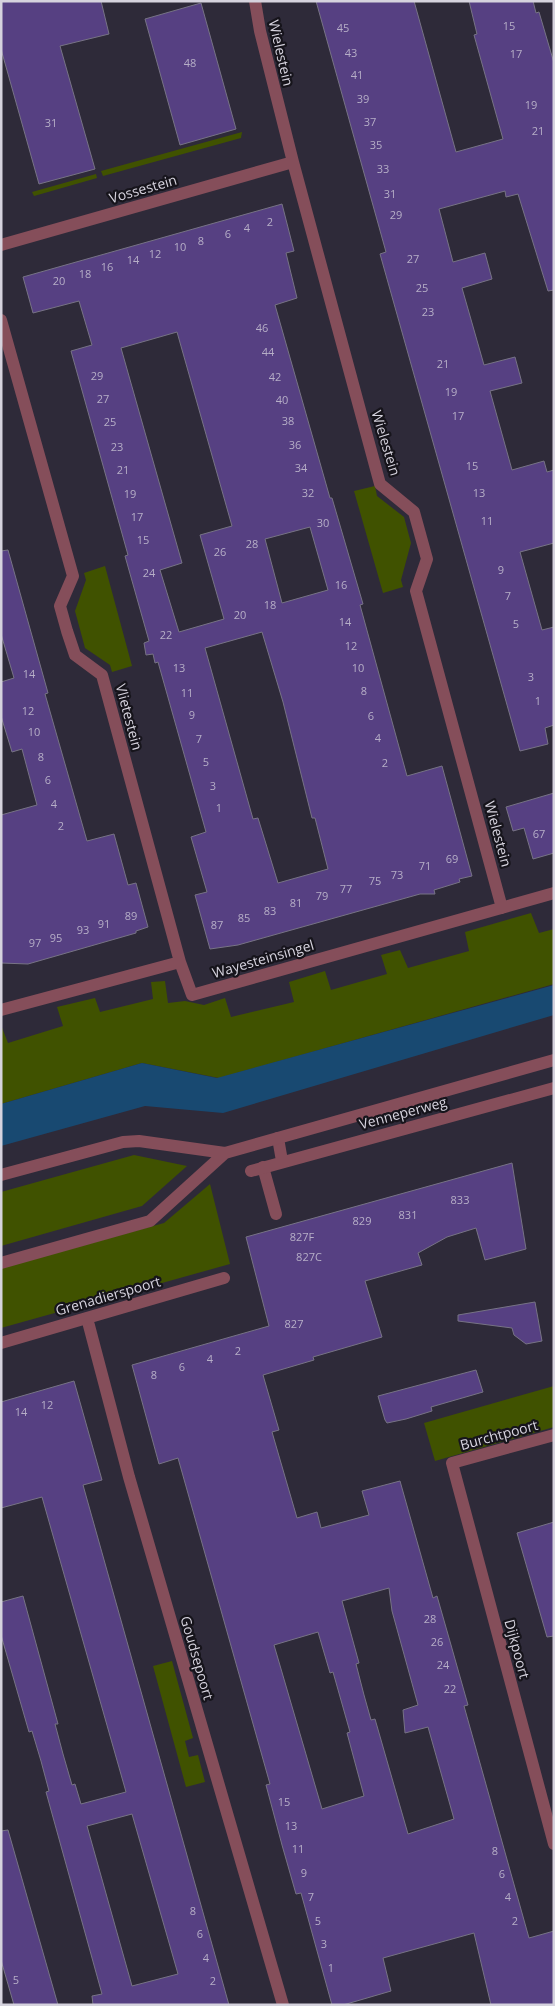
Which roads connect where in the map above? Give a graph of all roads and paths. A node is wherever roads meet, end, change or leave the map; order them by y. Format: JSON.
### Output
{"nodes":[{"id":1,"x":255,"y":1,"type":"edge"},
{"id":2,"x":293,"y":162,"type":"junction"},
{"id":3,"x":1,"y":246,"type":"edge"},
{"id":4,"x":1,"y":320,"type":"edge"},
{"id":5,"x":554,"y":893,"type":"edge"},
{"id":6,"x":502,"y":908,"type":"junction"},
{"id":7,"x":180,"y":962,"type":"junction"},
{"id":8,"x":1,"y":1010,"type":"edge"},
{"id":9,"x":554,"y":1060,"type":"edge"},
{"id":10,"x":554,"y":1088,"type":"edge"},
{"id":11,"x":278,"y":1138,"type":"junction"},
{"id":12,"x":225,"y":1153,"type":"junction"},
{"id":13,"x":282,"y":1161,"type":"junction"},
{"id":14,"x":1,"y":1175,"type":"edge"},
{"id":15,"x":276,"y":1214,"type":"dead end"},
{"id":16,"x":1,"y":1263,"type":"edge"},
{"id":17,"x":224,"y":1278,"type":"dead end"},
{"id":18,"x":87,"y":1318,"type":"junction"},
{"id":19,"x":1,"y":1342,"type":"edge"},
{"id":20,"x":554,"y":1435,"type":"edge"},
{"id":21,"x":452,"y":1463,"type":"joint"},
{"id":22,"x":554,"y":1844,"type":"edge"},
{"id":23,"x":283,"y":2005,"type":"edge"}],
"edges":[{"from":1,"to":2,"type":"street","name":"Wielestein"},
{"from":2,"to":3,"type":"street","name":"Vossestein"},
{"from":2,"to":6,"type":"street","name":"Wielestein"},
{"from":4,"to":7,"type":"street","name":"Vlietestein"},
{"from":5,"to":6,"type":"street","name":"Wayesteinsingel"},
{"from":6,"to":7,"type":"street","name":"Wayesteinsingel"},
{"from":7,"to":8,"type":"street"},
{"from":9,"to":11,"type":"street","name":"Venneperweg"},
{"from":10,"to":13,"type":"street","name":"Venneperweg"},
{"from":11,"to":12,"type":"street","name":"Venneperweg"},
{"from":11,"to":13,"type":"street"},
{"from":12,"to":14,"type":"street","name":"Venneperweg"},
{"from":12,"to":16,"type":"street","name":"Venneperweg"},
{"from":13,"to":15,"type":"street","name":"Venneperweg"},
{"from":17,"to":18,"type":"street","name":"Grenadierspoort"},
{"from":18,"to":19,"type":"street","name":"Grenadierspoort"},
{"from":18,"to":23,"type":"street","name":"Goudsepoort"},
{"from":20,"to":21,"type":"street","name":"Burchtpoort"},
{"from":21,"to":22,"type":"street","name":"Dijkpoort"}]}
